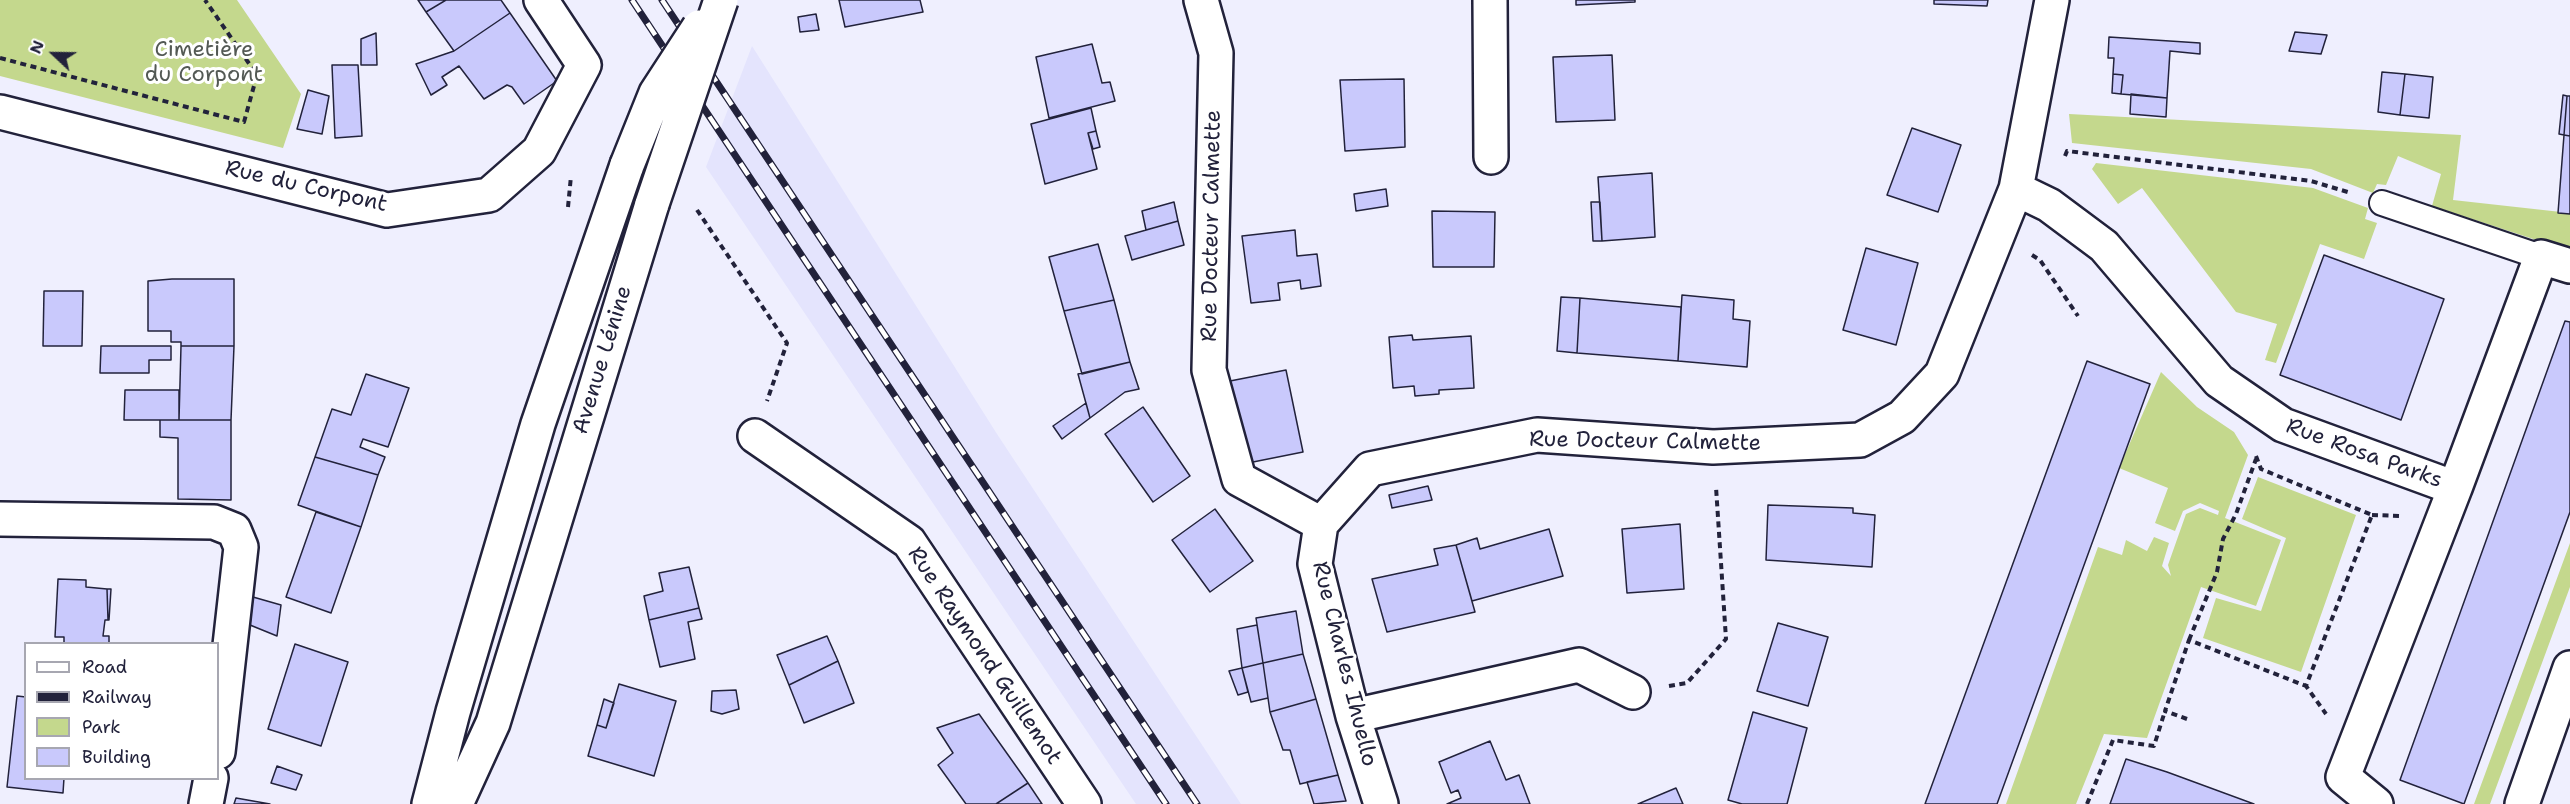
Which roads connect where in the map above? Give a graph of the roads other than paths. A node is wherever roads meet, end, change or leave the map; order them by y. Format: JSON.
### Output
{"nodes":[{"id":1,"x":541,"y":0,"type":"edge"},
{"id":2,"x":718,"y":0,"type":"edge"},
{"id":3,"x":1201,"y":0,"type":"edge"},
{"id":4,"x":1490,"y":0,"type":"edge"},
{"id":5,"x":2052,"y":0,"type":"edge"},
{"id":6,"x":0,"y":112,"type":"edge"},
{"id":7,"x":1491,"y":157,"type":"dead end"},
{"id":8,"x":2016,"y":189,"type":"junction"},
{"id":9,"x":2382,"y":203,"type":"road end"},
{"id":10,"x":2556,"y":262,"type":"edge"},
{"id":11,"x":755,"y":436,"type":"road end"},
{"id":12,"x":2455,"y":488,"type":"junction"},
{"id":13,"x":0,"y":519,"type":"edge"},
{"id":14,"x":1321,"y":524,"type":"junction"},
{"id":15,"x":2570,"y":668,"type":"edge"},
{"id":16,"x":1633,"y":693,"type":"road end"},
{"id":17,"x":1353,"y":716,"type":"junction"},
{"id":18,"x":492,"y":723,"type":"junction"},
{"id":19,"x":219,"y":743,"type":"edge"},
{"id":20,"x":211,"y":780,"type":"edge"},
{"id":21,"x":206,"y":804,"type":"edge"},
{"id":22,"x":429,"y":804,"type":"edge"},
{"id":23,"x":456,"y":804,"type":"edge"},
{"id":24,"x":480,"y":804,"type":"edge"},
{"id":25,"x":1084,"y":804,"type":"edge"},
{"id":26,"x":1381,"y":804,"type":"edge"},
{"id":27,"x":2376,"y":804,"type":"edge"},
{"id":28,"x":2522,"y":804,"type":"edge"}],
"edges":[{"from":1,"to":6,"type":"street","name":"Rue du Corpont"},
{"from":2,"to":18,"type":"street","name":"Avenue Lénine","bridge":true},
{"from":2,"to":22,"type":"street","bridge":true},
{"from":3,"to":14,"type":"street","name":"Rue Docteur Calmette"},
{"from":4,"to":7,"type":"street"},
{"from":5,"to":8,"type":"street","name":"Rue Docteur Calmette"},
{"from":8,"to":12,"type":"street","name":"Rue Rosa Parks"},
{"from":8,"to":14,"type":"street","name":"Rue Docteur Calmette"},
{"from":9,"to":10,"type":"lane"},
{"from":10,"to":12,"type":"street","name":"Rue Rosa Parks"},
{"from":11,"to":25,"type":"street","name":"Rue Raymond Guillemot"},
{"from":12,"to":27,"type":"street"},
{"from":13,"to":19,"type":"street"},
{"from":14,"to":17,"type":"street","name":"Rue Charles Ihuello"},
{"from":15,"to":28,"type":"street"},
{"from":16,"to":17,"type":"street"},
{"from":17,"to":26,"type":"street","name":"Rue Charles Ihuello"},
{"from":18,"to":23,"type":"street","name":"Avenue Lénine"},
{"from":18,"to":24,"type":"street","name":"Avenue Lénine"},
{"from":20,"to":21,"type":"street"}]}
